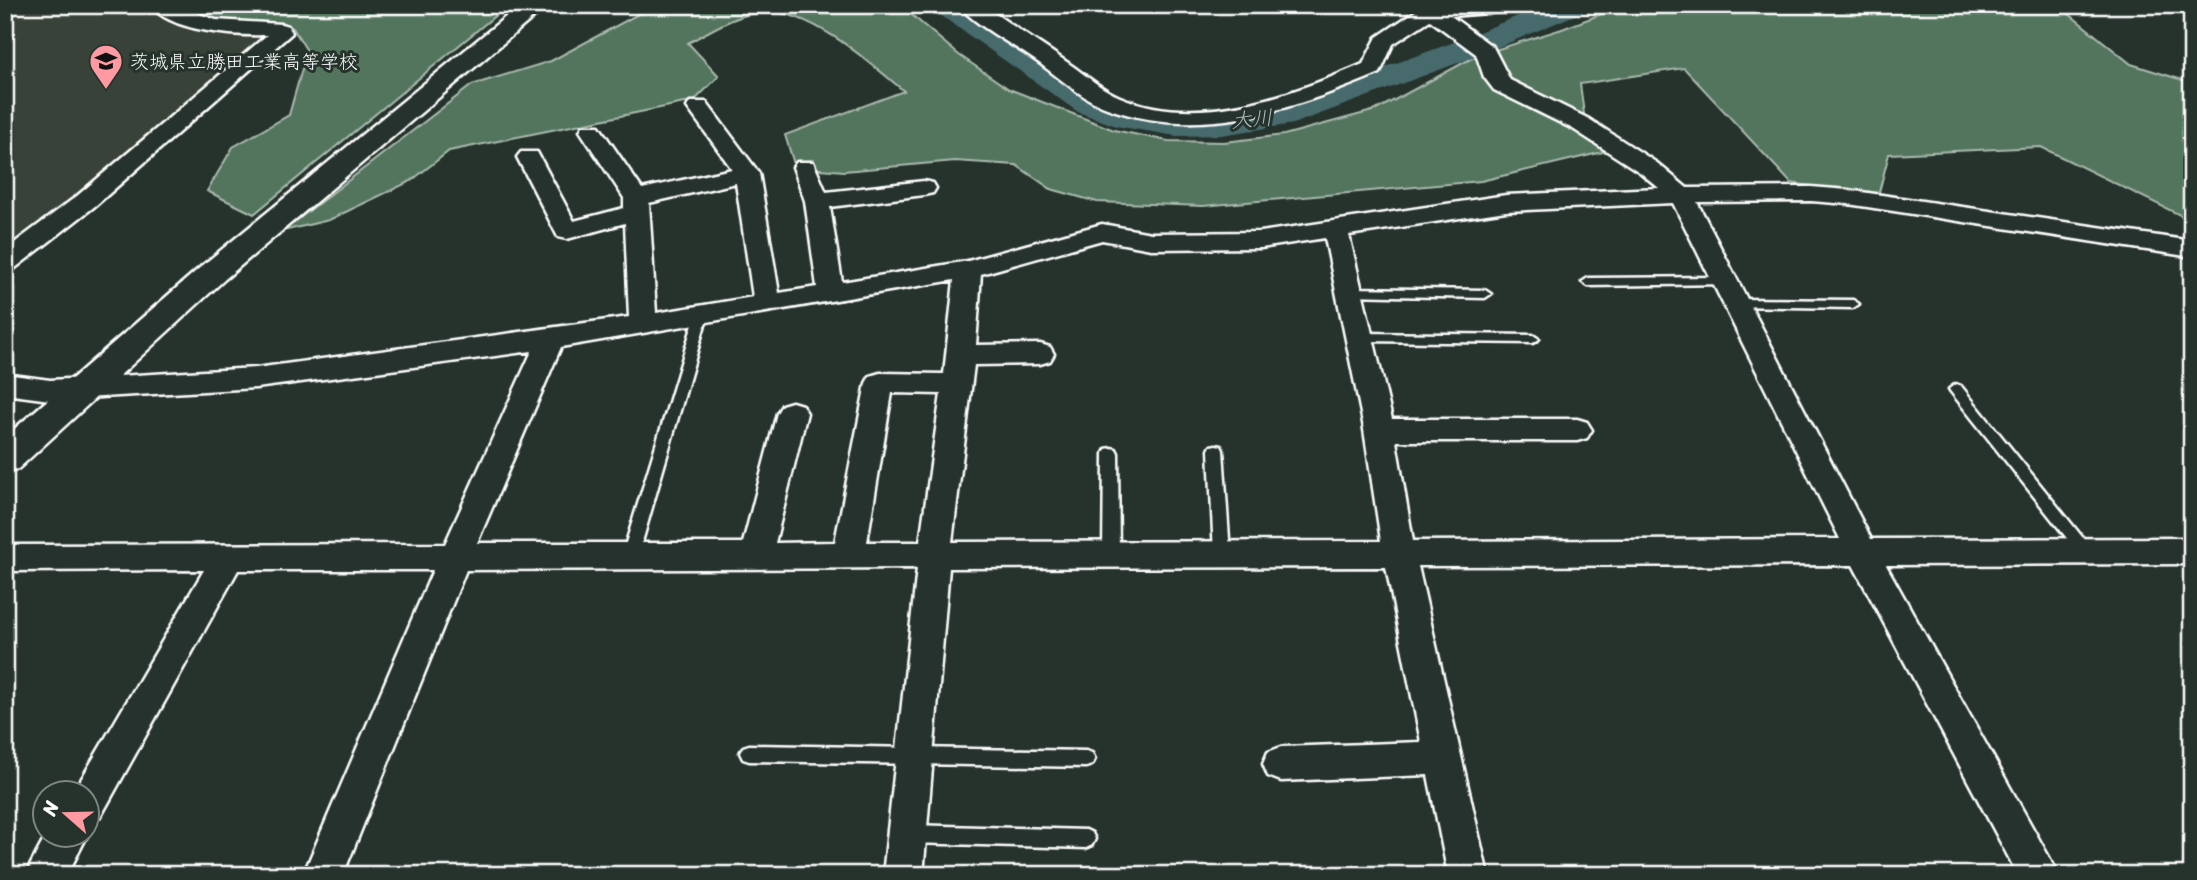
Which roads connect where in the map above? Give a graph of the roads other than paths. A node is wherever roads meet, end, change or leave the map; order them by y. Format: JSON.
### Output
{"nodes":[{"id":1,"x":160,"y":5,"type":"edge"},
{"id":2,"x":536,"y":5,"type":"edge"},
{"id":3,"x":969,"y":5,"type":"edge"},
{"id":4,"x":1513,"y":5,"type":"edge"},
{"id":5,"x":1426,"y":8,"type":"edge"},
{"id":6,"x":698,"y":107,"type":"dead end"},
{"id":7,"x":591,"y":131,"type":"dead end"},
{"id":8,"x":529,"y":158,"type":"dead end"},
{"id":9,"x":805,"y":167,"type":"dead end"},
{"id":10,"x":747,"y":173,"type":"junction"},
{"id":11,"x":924,"y":188,"type":"dead end"},
{"id":12,"x":1681,"y":195,"type":"junction"},
{"id":13,"x":817,"y":201,"type":"junction"},
{"id":14,"x":637,"y":205,"type":"junction"},
{"id":15,"x":1335,"y":228,"type":"junction"},
{"id":16,"x":2192,"y":249,"type":"edge"},
{"id":17,"x":5,"y":263,"type":"edge"},
{"id":18,"x":968,"y":269,"type":"junction"},
{"id":19,"x":1588,"y":282,"type":"dead end"},
{"id":20,"x":1349,"y":292,"type":"junction"},
{"id":21,"x":1730,"y":292,"type":"junction"},
{"id":22,"x":831,"y":293,"type":"junction"},
{"id":23,"x":1485,"y":294,"type":"dead end"},
{"id":24,"x":767,"y":304,"type":"junction"},
{"id":25,"x":1853,"y":304,"type":"dead end"},
{"id":26,"x":702,"y":314,"type":"junction"},
{"id":27,"x":643,"y":324,"type":"junction"},
{"id":28,"x":1360,"y":337,"type":"junction"},
{"id":29,"x":551,"y":339,"type":"junction"},
{"id":30,"x":1533,"y":339,"type":"dead end"},
{"id":31,"x":1040,"y":354,"type":"dead end"},
{"id":32,"x":959,"y":370,"type":"junction"},
{"id":33,"x":5,"y":384,"type":"edge"},
{"id":34,"x":84,"y":389,"type":"junction"},
{"id":35,"x":1956,"y":389,"type":"dead end"},
{"id":36,"x":792,"y":413,"type":"dead end"},
{"id":37,"x":1379,"y":430,"type":"junction"},
{"id":38,"x":1577,"y":430,"type":"dead end"},
{"id":39,"x":1216,"y":450,"type":"dead end"},
{"id":40,"x":1111,"y":453,"type":"dead end"},
{"id":41,"x":5,"y":459,"type":"edge"},
{"id":42,"x":2192,"y":551,"type":"edge"},
{"id":43,"x":1862,"y":552,"type":"junction"},
{"id":44,"x":2086,"y":552,"type":"junction"},
{"id":45,"x":1399,"y":553,"type":"junction"},
{"id":46,"x":1222,"y":554,"type":"junction"},
{"id":47,"x":1111,"y":555,"type":"junction"},
{"id":48,"x":630,"y":556,"type":"junction"},
{"id":49,"x":756,"y":556,"type":"junction"},
{"id":50,"x":848,"y":556,"type":"junction"},
{"id":51,"x":934,"y":556,"type":"junction"},
{"id":52,"x":229,"y":557,"type":"junction"},
{"id":53,"x":455,"y":557,"type":"junction"},
{"id":54,"x":5,"y":558,"type":"edge"},
{"id":55,"x":748,"y":752,"type":"dead end"},
{"id":56,"x":917,"y":754,"type":"junction"},
{"id":57,"x":1443,"y":758,"type":"junction"},
{"id":58,"x":1086,"y":760,"type":"dead end"},
{"id":59,"x":1281,"y":764,"type":"dead end"},
{"id":60,"x":102,"y":779,"type":"edge"},
{"id":61,"x":908,"y":834,"type":"junction"},
{"id":62,"x":1086,"y":839,"type":"dead end"},
{"id":63,"x":61,"y":848,"type":"edge"},
{"id":64,"x":45,"y":875,"type":"edge"},
{"id":65,"x":323,"y":875,"type":"edge"},
{"id":66,"x":903,"y":875,"type":"edge"},
{"id":67,"x":1468,"y":875,"type":"edge"},
{"id":68,"x":2039,"y":875,"type":"edge"}],
"edges":[{"from":1,"to":17,"type":"street"},
{"from":2,"to":34,"type":"street"},
{"from":3,"to":5,"type":"street"},
{"from":4,"to":5,"type":"street"},
{"from":5,"to":12,"type":"street"},
{"from":6,"to":10,"type":"street"},
{"from":7,"to":14,"type":"street"},
{"from":8,"to":14,"type":"street"},
{"from":9,"to":13,"type":"street"},
{"from":10,"to":14,"type":"street"},
{"from":10,"to":24,"type":"street"},
{"from":11,"to":13,"type":"street"},
{"from":12,"to":15,"type":"street"},
{"from":12,"to":16,"type":"street"},
{"from":12,"to":21,"type":"street"},
{"from":13,"to":22,"type":"street"},
{"from":14,"to":27,"type":"street"},
{"from":15,"to":18,"type":"street"},
{"from":15,"to":20,"type":"street"},
{"from":18,"to":22,"type":"street"},
{"from":18,"to":32,"type":"street"},
{"from":19,"to":21,"type":"lane"},
{"from":20,"to":23,"type":"lane"},
{"from":20,"to":28,"type":"street"},
{"from":21,"to":25,"type":"lane"},
{"from":21,"to":43,"type":"street"},
{"from":22,"to":24,"type":"street"},
{"from":24,"to":26,"type":"street"},
{"from":26,"to":27,"type":"street"},
{"from":26,"to":48,"type":"lane"},
{"from":27,"to":29,"type":"street"},
{"from":28,"to":30,"type":"lane"},
{"from":28,"to":37,"type":"street"},
{"from":29,"to":34,"type":"street"},
{"from":29,"to":53,"type":"street"},
{"from":31,"to":32,"type":"street"},
{"from":32,"to":50,"type":"street"},
{"from":32,"to":51,"type":"street"},
{"from":33,"to":34,"type":"street"},
{"from":34,"to":41,"type":"street"},
{"from":35,"to":44,"type":"lane"},
{"from":36,"to":49,"type":"street"},
{"from":37,"to":38,"type":"street"},
{"from":37,"to":45,"type":"street"},
{"from":39,"to":46,"type":"lane"},
{"from":40,"to":47,"type":"lane"},
{"from":42,"to":44,"type":"street"},
{"from":43,"to":44,"type":"street"},
{"from":43,"to":45,"type":"street"},
{"from":43,"to":68,"type":"street"},
{"from":45,"to":46,"type":"street"},
{"from":45,"to":57,"type":"street"},
{"from":46,"to":47,"type":"street"},
{"from":47,"to":51,"type":"street"},
{"from":48,"to":49,"type":"street"},
{"from":48,"to":53,"type":"street"},
{"from":49,"to":50,"type":"street"},
{"from":50,"to":51,"type":"street"},
{"from":51,"to":56,"type":"street"},
{"from":52,"to":53,"type":"street"},
{"from":52,"to":54,"type":"street"},
{"from":52,"to":60,"type":"street"},
{"from":53,"to":65,"type":"street"},
{"from":55,"to":56,"type":"lane"},
{"from":56,"to":58,"type":"lane"},
{"from":56,"to":61,"type":"street"},
{"from":57,"to":59,"type":"street"},
{"from":57,"to":67,"type":"street"},
{"from":61,"to":62,"type":"lane"},
{"from":61,"to":66,"type":"street"},
{"from":63,"to":64,"type":"street"}]}
